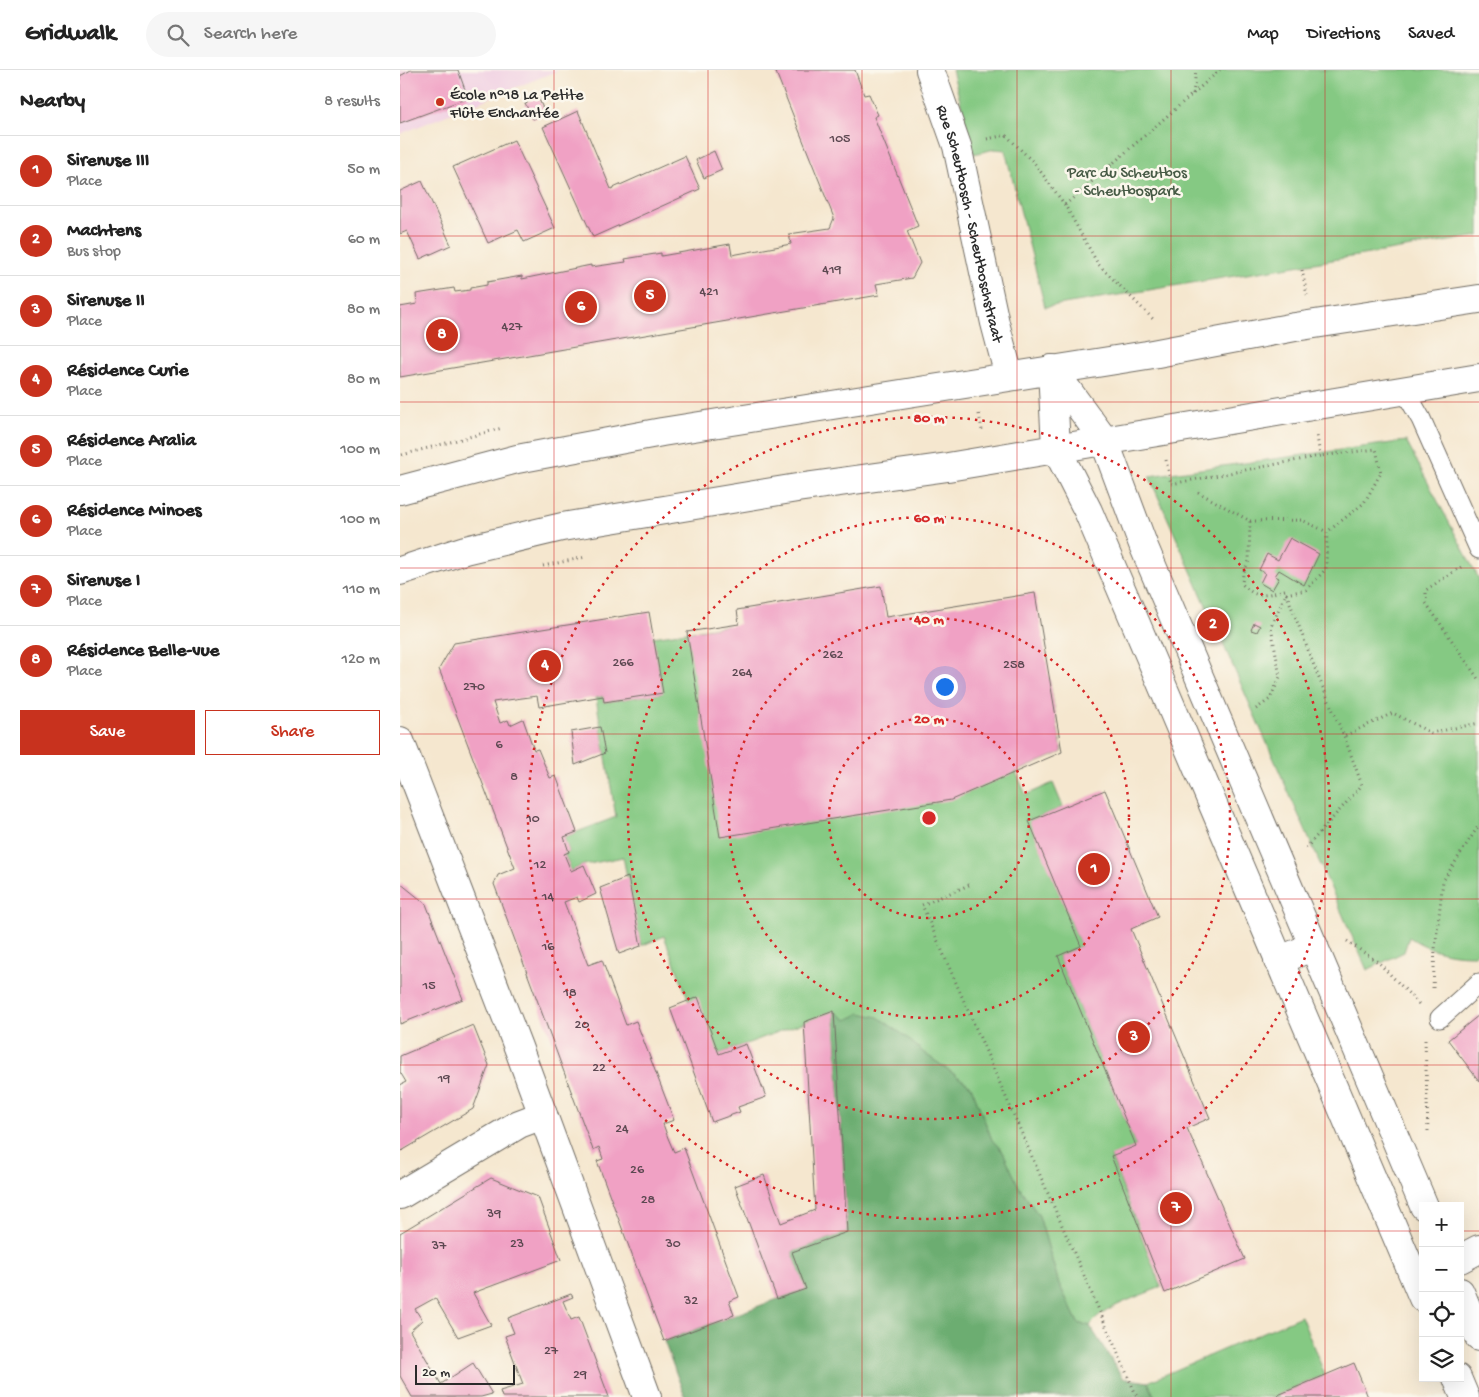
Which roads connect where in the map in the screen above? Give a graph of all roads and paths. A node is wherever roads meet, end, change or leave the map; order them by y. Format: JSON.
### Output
{"nodes":[{"id":1,"x":930,"y":70,"type":"edge"},
{"id":2,"x":1196,"y":70,"type":"edge"},
{"id":3,"x":1220,"y":70,"type":"edge"},
{"id":4,"x":1192,"y":95,"type":"junction"},
{"id":5,"x":957,"y":146,"type":"junction"},
{"id":6,"x":1066,"y":205,"type":"junction"},
{"id":7,"x":1302,"y":270,"type":"dead end"},
{"id":8,"x":1307,"y":298,"type":"dead end"},
{"id":9,"x":1479,"y":299,"type":"edge"},
{"id":10,"x":1155,"y":321,"type":"dead end"},
{"id":11,"x":1052,"y":369,"type":"junction"},
{"id":12,"x":1009,"y":376,"type":"junction"},
{"id":13,"x":1479,"y":378,"type":"edge"},
{"id":14,"x":1405,"y":391,"type":"junction"},
{"id":15,"x":970,"y":413,"type":"dead end"},
{"id":16,"x":1316,"y":433,"type":"dead end"},
{"id":17,"x":983,"y":438,"type":"dead end"},
{"id":18,"x":1104,"y":440,"type":"junction"},
{"id":19,"x":1056,"y":448,"type":"junction"},
{"id":20,"x":1165,"y":454,"type":"dead end"},
{"id":21,"x":1320,"y":456,"type":"junction"},
{"id":22,"x":400,"y":490,"type":"edge"},
{"id":23,"x":1198,"y":492,"type":"dead end"},
{"id":24,"x":1250,"y":521,"type":"junction"},
{"id":25,"x":1327,"y":532,"type":"junction"},
{"id":26,"x":1479,"y":549,"type":"edge"},
{"id":27,"x":1463,"y":566,"type":"dead end"},
{"id":28,"x":400,"y":571,"type":"edge"},
{"id":29,"x":1286,"y":594,"type":"junction"},
{"id":30,"x":1479,"y":680,"type":"edge"},
{"id":31,"x":1256,"y":709,"type":"dead end"},
{"id":32,"x":1479,"y":723,"type":"edge"},
{"id":33,"x":1344,"y":736,"type":"junction"},
{"id":34,"x":400,"y":741,"type":"edge"},
{"id":35,"x":1479,"y":825,"type":"edge"},
{"id":36,"x":1306,"y":848,"type":"dead end"},
{"id":37,"x":969,"y":886,"type":"dead end"},
{"id":38,"x":1346,"y":941,"type":"dead end"},
{"id":39,"x":1314,"y":946,"type":"junction"},
{"id":40,"x":1435,"y":955,"type":"dead end"},
{"id":41,"x":1278,"y":961,"type":"junction"},
{"id":42,"x":1479,"y":983,"type":"edge"},
{"id":43,"x":1414,"y":1000,"type":"dead end"},
{"id":44,"x":1440,"y":1018,"type":"dead end"},
{"id":45,"x":1425,"y":1032,"type":"dead end"},
{"id":46,"x":543,"y":1115,"type":"junction"},
{"id":47,"x":1428,"y":1131,"type":"dead end"},
{"id":48,"x":400,"y":1195,"type":"edge"},
{"id":49,"x":1422,"y":1202,"type":"edge"},
{"id":50,"x":1479,"y":1249,"type":"edge"},
{"id":51,"x":1464,"y":1257,"type":"edge"},
{"id":52,"x":1419,"y":1282,"type":"edge"},
{"id":53,"x":1464,"y":1301,"type":"edge"},
{"id":54,"x":1479,"y":1337,"type":"edge"},
{"id":55,"x":1459,"y":1382,"type":"edge"},
{"id":56,"x":647,"y":1397,"type":"edge"},
{"id":57,"x":1137,"y":1397,"type":"edge"},
{"id":58,"x":1466,"y":1397,"type":"edge"}],
"edges":[{"from":1,"to":5,"type":"street","name":"Rue Scheutbosch - Scheutboschstraat"},
{"from":2,"to":4,"type":"path"},
{"from":3,"to":4,"type":"path"},
{"from":4,"to":6,"type":"path"},
{"from":5,"to":6,"type":"path"},
{"from":5,"to":12,"type":"street","name":"Rue Scheutbosch - Scheutboschstraat"},
{"from":6,"to":10,"type":"path"},
{"from":7,"to":8,"type":"path"},
{"from":9,"to":11,"type":"street"},
{"from":11,"to":12,"type":"street"},
{"from":11,"to":18,"type":"street"},
{"from":11,"to":19,"type":"street"},
{"from":12,"to":22,"type":"street"},
{"from":13,"to":14,"type":"street"},
{"from":14,"to":18,"type":"street"},
{"from":14,"to":26,"type":"lane"},
{"from":15,"to":17,"type":"path"},
{"from":16,"to":21,"type":"path"},
{"from":18,"to":19,"type":"street"},
{"from":18,"to":39,"type":"street"},
{"from":19,"to":28,"type":"street"},
{"from":19,"to":41,"type":"street"},
{"from":20,"to":21,"type":"path"},
{"from":21,"to":25,"type":"path"},
{"from":23,"to":24,"type":"path"},
{"from":24,"to":25,"type":"path"},
{"from":24,"to":29,"type":"path"},
{"from":25,"to":29,"type":"path"},
{"from":27,"to":30,"type":"path"},
{"from":29,"to":31,"type":"path"},
{"from":29,"to":33,"type":"path"},
{"from":32,"to":33,"type":"path"},
{"from":33,"to":36,"type":"path"},
{"from":34,"to":46,"type":"street"},
{"from":35,"to":40,"type":"path"},
{"from":37,"to":57,"type":"path"},
{"from":38,"to":43,"type":"path"},
{"from":39,"to":41,"type":"street"},
{"from":39,"to":49,"type":"street"},
{"from":41,"to":52,"type":"street"},
{"from":42,"to":44,"type":"lane"},
{"from":45,"to":47,"type":"path"},
{"from":46,"to":48,"type":"street"},
{"from":46,"to":56,"type":"street"},
{"from":50,"to":51,"type":"street"},
{"from":53,"to":54,"type":"street"},
{"from":55,"to":58,"type":"street"}]}
